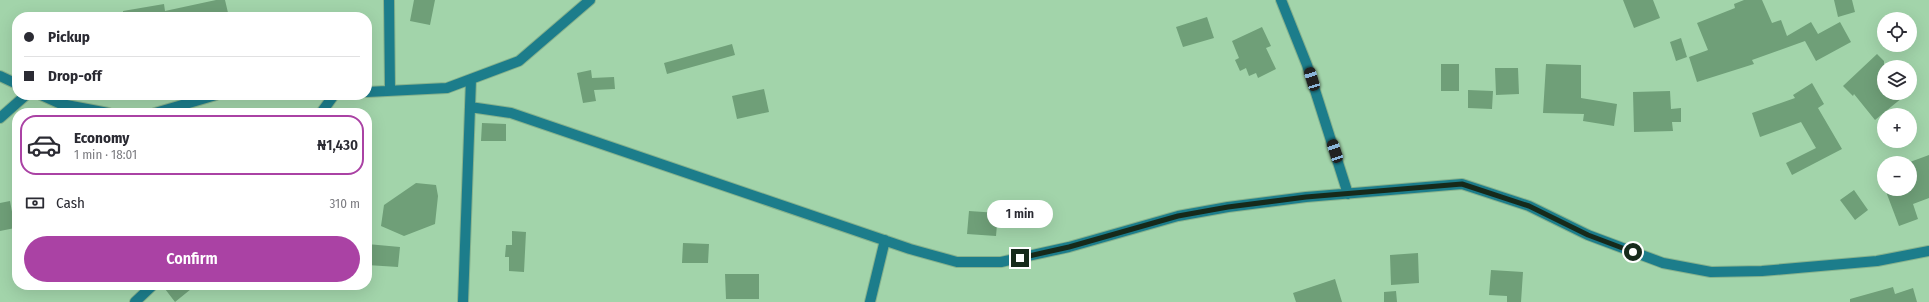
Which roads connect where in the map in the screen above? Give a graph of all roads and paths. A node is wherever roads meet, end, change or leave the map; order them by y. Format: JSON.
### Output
{"nodes":[{"id":1,"x":389,"y":0,"type":"edge"},
{"id":2,"x":590,"y":0,"type":"edge"},
{"id":3,"x":1282,"y":0,"type":"edge"},
{"id":4,"x":0,"y":76,"type":"edge"},
{"id":5,"x":470,"y":79,"type":"junction"},
{"id":6,"x":12,"y":82,"type":"edge"},
{"id":7,"x":390,"y":91,"type":"junction"},
{"id":8,"x":372,"y":92,"type":"edge"},
{"id":9,"x":20,"y":100,"type":"edge"},
{"id":10,"x":52,"y":100,"type":"edge"},
{"id":11,"x":199,"y":100,"type":"edge"},
{"id":12,"x":470,"y":107,"type":"junction"},
{"id":13,"x":82,"y":108,"type":"edge"},
{"id":14,"x":173,"y":108,"type":"edge"},
{"id":15,"x":0,"y":118,"type":"edge"},
{"id":16,"x":1348,"y":194,"type":"junction"},
{"id":17,"x":885,"y":240,"type":"junction"},
{"id":18,"x":1929,"y":251,"type":"edge"},
{"id":19,"x":148,"y":290,"type":"edge"},
{"id":20,"x":135,"y":302,"type":"edge"},
{"id":21,"x":463,"y":302,"type":"edge"},
{"id":22,"x":870,"y":302,"type":"edge"}],
"edges":[{"from":1,"to":7,"type":"street"},
{"from":2,"to":5,"type":"street"},
{"from":3,"to":16,"type":"street"},
{"from":4,"to":6,"type":"street"},
{"from":5,"to":7,"type":"street"},
{"from":5,"to":12,"type":"street"},
{"from":7,"to":8,"type":"street"},
{"from":9,"to":15,"type":"street"},
{"from":10,"to":13,"type":"street"},
{"from":11,"to":14,"type":"street"},
{"from":12,"to":17,"type":"street"},
{"from":12,"to":21,"type":"street"},
{"from":16,"to":17,"type":"street"},
{"from":16,"to":18,"type":"street"},
{"from":17,"to":22,"type":"street"},
{"from":19,"to":20,"type":"street"}]}
